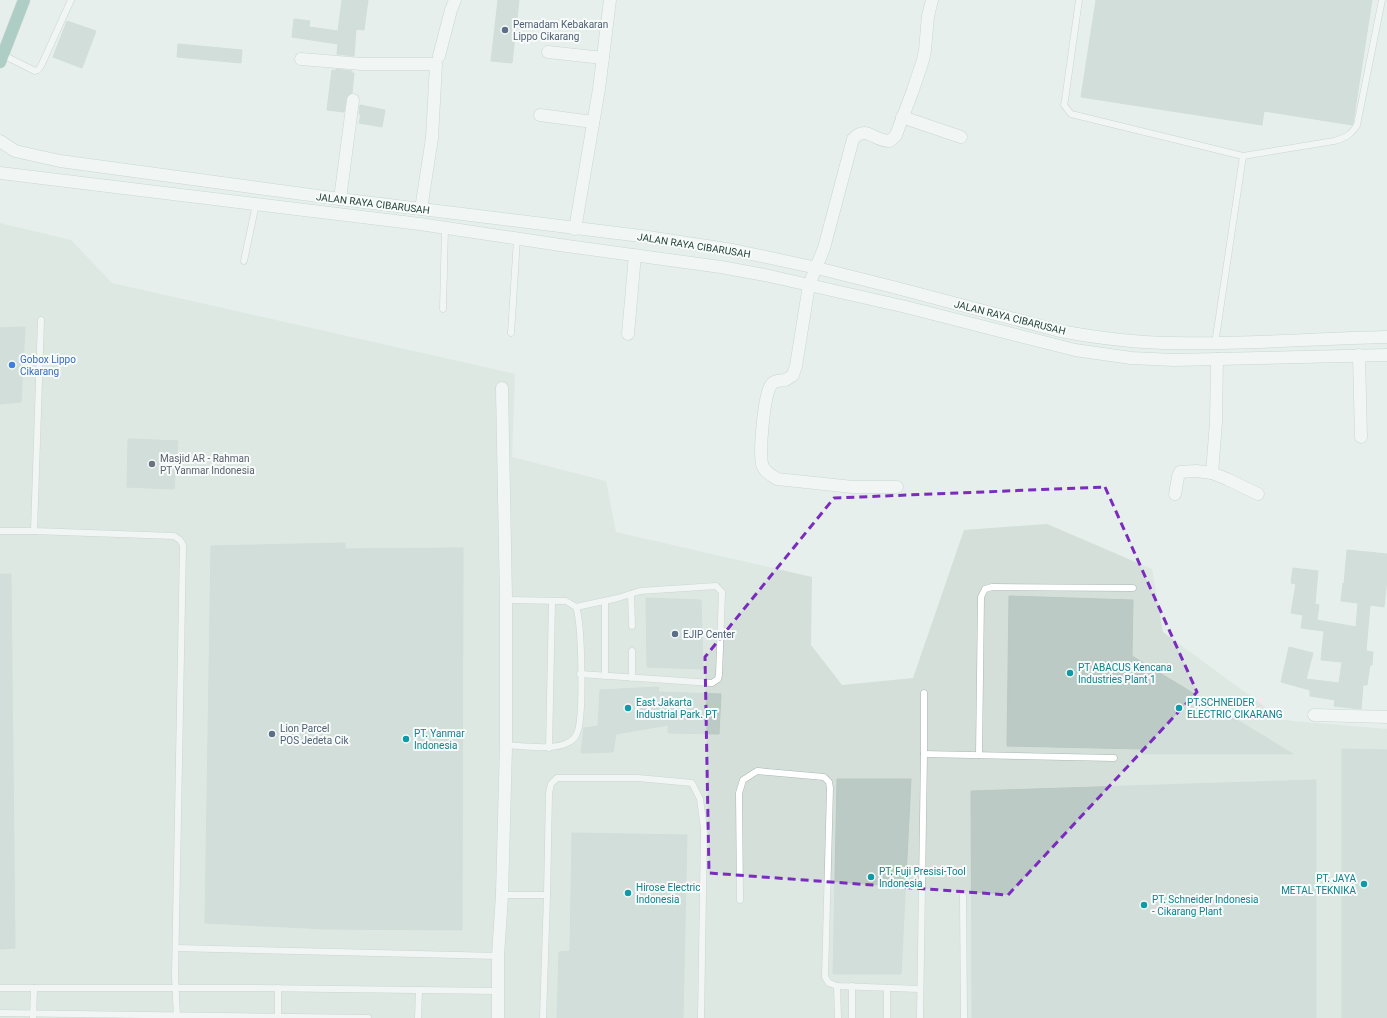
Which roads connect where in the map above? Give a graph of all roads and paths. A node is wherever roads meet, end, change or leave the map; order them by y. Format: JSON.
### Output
{"nodes":[{"id":1,"x":24,"y":0,"type":"edge"},
{"id":2,"x":71,"y":0,"type":"edge"},
{"id":3,"x":455,"y":0,"type":"edge"},
{"id":4,"x":610,"y":0,"type":"edge"},
{"id":5,"x":932,"y":0,"type":"edge"},
{"id":6,"x":1079,"y":0,"type":"edge"},
{"id":7,"x":1382,"y":0,"type":"edge"},
{"id":8,"x":548,"y":52,"type":"dead end"},
{"id":9,"x":439,"y":56,"type":"dead end"},
{"id":10,"x":1,"y":58,"type":"edge"},
{"id":11,"x":603,"y":58,"type":"junction"},
{"id":12,"x":301,"y":59,"type":"dead end"},
{"id":13,"x":353,"y":100,"type":"dead end"},
{"id":14,"x":540,"y":115,"type":"dead end"},
{"id":15,"x":902,"y":118,"type":"junction"},
{"id":16,"x":593,"y":122,"type":"junction"},
{"id":17,"x":961,"y":137,"type":"dead end"},
{"id":18,"x":0,"y":141,"type":"edge"},
{"id":19,"x":1243,"y":156,"type":"junction"},
{"id":20,"x":0,"y":174,"type":"edge"},
{"id":21,"x":340,"y":199,"type":"junction"},
{"id":22,"x":256,"y":204,"type":"junction"},
{"id":23,"x":421,"y":209,"type":"junction"},
{"id":24,"x":420,"y":224,"type":"junction"},
{"id":25,"x":445,"y":228,"type":"junction"},
{"id":26,"x":575,"y":229,"type":"junction"},
{"id":27,"x":517,"y":239,"type":"junction"},
{"id":28,"x":635,"y":255,"type":"junction"},
{"id":29,"x":244,"y":261,"type":"dead end"},
{"id":30,"x":817,"y":268,"type":"junction"},
{"id":31,"x":809,"y":285,"type":"junction"},
{"id":32,"x":443,"y":310,"type":"dead end"},
{"id":33,"x":41,"y":320,"type":"dead end"},
{"id":34,"x":510,"y":334,"type":"dead end"},
{"id":35,"x":628,"y":334,"type":"dead end"},
{"id":36,"x":1387,"y":337,"type":"edge"},
{"id":37,"x":1215,"y":344,"type":"junction"},
{"id":38,"x":1359,"y":355,"type":"junction"},
{"id":39,"x":1387,"y":355,"type":"edge"},
{"id":40,"x":1217,"y":359,"type":"junction"},
{"id":41,"x":502,"y":388,"type":"dead end"},
{"id":42,"x":1361,"y":437,"type":"dead end"},
{"id":43,"x":1212,"y":473,"type":"junction"},
{"id":44,"x":897,"y":487,"type":"dead end"},
{"id":45,"x":1175,"y":494,"type":"dead end"},
{"id":46,"x":1258,"y":494,"type":"dead end"},
{"id":47,"x":34,"y":530,"type":"junction"},
{"id":48,"x":0,"y":531,"type":"edge"},
{"id":49,"x":1133,"y":588,"type":"dead end"},
{"id":50,"x":631,"y":594,"type":"junction"},
{"id":51,"x":506,"y":600,"type":"junction"},
{"id":52,"x":552,"y":601,"type":"junction"},
{"id":53,"x":605,"y":601,"type":"junction"},
{"id":54,"x":576,"y":607,"type":"junction"},
{"id":55,"x":632,"y":626,"type":"dead end"},
{"id":56,"x":632,"y":651,"type":"dead end"},
{"id":57,"x":580,"y":674,"type":"junction"},
{"id":58,"x":605,"y":676,"type":"junction"},
{"id":59,"x":632,"y":678,"type":"junction"},
{"id":60,"x":924,"y":693,"type":"dead end"},
{"id":61,"x":1314,"y":715,"type":"dead end"},
{"id":62,"x":1387,"y":717,"type":"edge"},
{"id":63,"x":506,"y":745,"type":"junction"},
{"id":64,"x":549,"y":748,"type":"junction"},
{"id":65,"x":924,"y":754,"type":"junction"},
{"id":66,"x":979,"y":755,"type":"junction"},
{"id":67,"x":1114,"y":758,"type":"dead end"},
{"id":68,"x":502,"y":895,"type":"junction"},
{"id":69,"x":547,"y":895,"type":"junction"},
{"id":70,"x":963,"y":896,"type":"dead end"},
{"id":71,"x":740,"y":900,"type":"dead end"},
{"id":72,"x":176,"y":948,"type":"junction"},
{"id":73,"x":498,"y":956,"type":"junction"},
{"id":74,"x":837,"y":986,"type":"junction"},
{"id":75,"x":852,"y":986,"type":"junction"},
{"id":76,"x":0,"y":988,"type":"edge"},
{"id":77,"x":34,"y":988,"type":"junction"},
{"id":78,"x":175,"y":988,"type":"junction"},
{"id":79,"x":278,"y":988,"type":"junction"},
{"id":80,"x":887,"y":988,"type":"junction"},
{"id":81,"x":419,"y":990,"type":"junction"},
{"id":82,"x":920,"y":990,"type":"junction"},
{"id":83,"x":499,"y":991,"type":"junction"},
{"id":84,"x":0,"y":1013,"type":"edge"},
{"id":85,"x":33,"y":1016,"type":"edge"},
{"id":86,"x":177,"y":1017,"type":"edge"},
{"id":87,"x":278,"y":1017,"type":"edge"},
{"id":88,"x":315,"y":1017,"type":"edge"},
{"id":89,"x":368,"y":1018,"type":"edge"},
{"id":90,"x":418,"y":1018,"type":"edge"},
{"id":91,"x":498,"y":1018,"type":"edge"},
{"id":92,"x":543,"y":1018,"type":"edge"},
{"id":93,"x":701,"y":1018,"type":"edge"},
{"id":94,"x":838,"y":1018,"type":"edge"},
{"id":95,"x":852,"y":1018,"type":"edge"},
{"id":96,"x":887,"y":1018,"type":"edge"},
{"id":97,"x":920,"y":1018,"type":"edge"},
{"id":98,"x":964,"y":1018,"type":"edge"}],
"edges":[{"from":1,"to":10,"type":"main road"},
{"from":2,"to":10,"type":"lane"},
{"from":3,"to":9,"type":"street"},
{"from":4,"to":11,"type":"street"},
{"from":5,"to":15,"type":"street"},
{"from":6,"to":19,"type":"lane"},
{"from":7,"to":19,"type":"lane"},
{"from":8,"to":11,"type":"street"},
{"from":11,"to":16,"type":"street"},
{"from":12,"to":23,"type":"street"},
{"from":13,"to":21,"type":"street"},
{"from":14,"to":16,"type":"street"},
{"from":15,"to":17,"type":"street"},
{"from":15,"to":30,"type":"street"},
{"from":16,"to":26,"type":"street"},
{"from":18,"to":21,"type":"street","name":"JALAN RAYA CIBARUSAH"},
{"from":19,"to":37,"type":"lane"},
{"from":20,"to":22,"type":"street","name":"JALAN RAYA CIBARUSAH"},
{"from":21,"to":23,"type":"street","name":"JALAN RAYA CIBARUSAH"},
{"from":22,"to":24,"type":"street","name":"JALAN RAYA CIBARUSAH"},
{"from":22,"to":29,"type":"lane"},
{"from":23,"to":24,"type":"lane"},
{"from":23,"to":26,"type":"street","name":"JALAN RAYA CIBARUSAH"},
{"from":24,"to":25,"type":"street","name":"JALAN RAYA CIBARUSAH"},
{"from":25,"to":27,"type":"street","name":"JALAN RAYA CIBARUSAH"},
{"from":25,"to":32,"type":"lane"},
{"from":26,"to":30,"type":"street","name":"JALAN RAYA CIBARUSAH"},
{"from":27,"to":28,"type":"street","name":"JALAN RAYA CIBARUSAH"},
{"from":27,"to":34,"type":"lane"},
{"from":28,"to":31,"type":"street","name":"JALAN RAYA CIBARUSAH"},
{"from":28,"to":35,"type":"street"},
{"from":30,"to":31,"type":"street"},
{"from":30,"to":37,"type":"street","name":"JALAN RAYA CIBARUSAH"},
{"from":31,"to":40,"type":"street","name":"JALAN RAYA CIBARUSAH"},
{"from":31,"to":44,"type":"street"},
{"from":33,"to":47,"type":"lane"},
{"from":36,"to":37,"type":"street","name":"JALAN RAYA CIBARUSAH"},
{"from":38,"to":39,"type":"street","name":"JALAN RAYA CIBARUSAH"},
{"from":38,"to":40,"type":"street","name":"JALAN RAYA CIBARUSAH"},
{"from":38,"to":42,"type":"street"},
{"from":40,"to":43,"type":"street"},
{"from":41,"to":51,"type":"street"},
{"from":43,"to":45,"type":"street"},
{"from":43,"to":46,"type":"street"},
{"from":47,"to":48,"type":"lane"},
{"from":47,"to":72,"type":"lane"},
{"from":49,"to":66,"type":"lane"},
{"from":50,"to":53,"type":"lane"},
{"from":50,"to":55,"type":"lane"},
{"from":50,"to":59,"type":"lane"},
{"from":51,"to":52,"type":"lane"},
{"from":51,"to":63,"type":"street"},
{"from":52,"to":54,"type":"lane"},
{"from":52,"to":64,"type":"lane"},
{"from":53,"to":54,"type":"lane"},
{"from":53,"to":58,"type":"lane"},
{"from":54,"to":57,"type":"lane"},
{"from":56,"to":59,"type":"lane"},
{"from":57,"to":58,"type":"lane"},
{"from":57,"to":64,"type":"lane"},
{"from":58,"to":59,"type":"lane"},
{"from":60,"to":65,"type":"lane"},
{"from":61,"to":62,"type":"street"},
{"from":63,"to":64,"type":"lane"},
{"from":63,"to":68,"type":"street"},
{"from":65,"to":66,"type":"lane"},
{"from":65,"to":82,"type":"lane"},
{"from":66,"to":67,"type":"lane"},
{"from":68,"to":69,"type":"lane"},
{"from":68,"to":73,"type":"street"},
{"from":69,"to":92,"type":"lane"},
{"from":69,"to":93,"type":"lane"},
{"from":70,"to":98,"type":"lane"},
{"from":71,"to":74,"type":"lane"},
{"from":72,"to":73,"type":"lane"},
{"from":72,"to":78,"type":"lane"},
{"from":73,"to":83,"type":"street"},
{"from":74,"to":75,"type":"lane"},
{"from":74,"to":94,"type":"lane"},
{"from":75,"to":80,"type":"lane"},
{"from":75,"to":95,"type":"lane"},
{"from":76,"to":77,"type":"lane"},
{"from":77,"to":78,"type":"lane"},
{"from":77,"to":85,"type":"lane"},
{"from":78,"to":79,"type":"lane"},
{"from":78,"to":86,"type":"lane"},
{"from":79,"to":81,"type":"lane"},
{"from":79,"to":87,"type":"lane"},
{"from":80,"to":82,"type":"lane"},
{"from":80,"to":96,"type":"lane"},
{"from":81,"to":83,"type":"lane"},
{"from":81,"to":90,"type":"lane"},
{"from":82,"to":97,"type":"lane"},
{"from":83,"to":91,"type":"street"},
{"from":84,"to":85,"type":"lane"},
{"from":85,"to":86,"type":"lane"},
{"from":86,"to":87,"type":"lane"},
{"from":87,"to":88,"type":"lane"},
{"from":88,"to":89,"type":"lane"}]}
